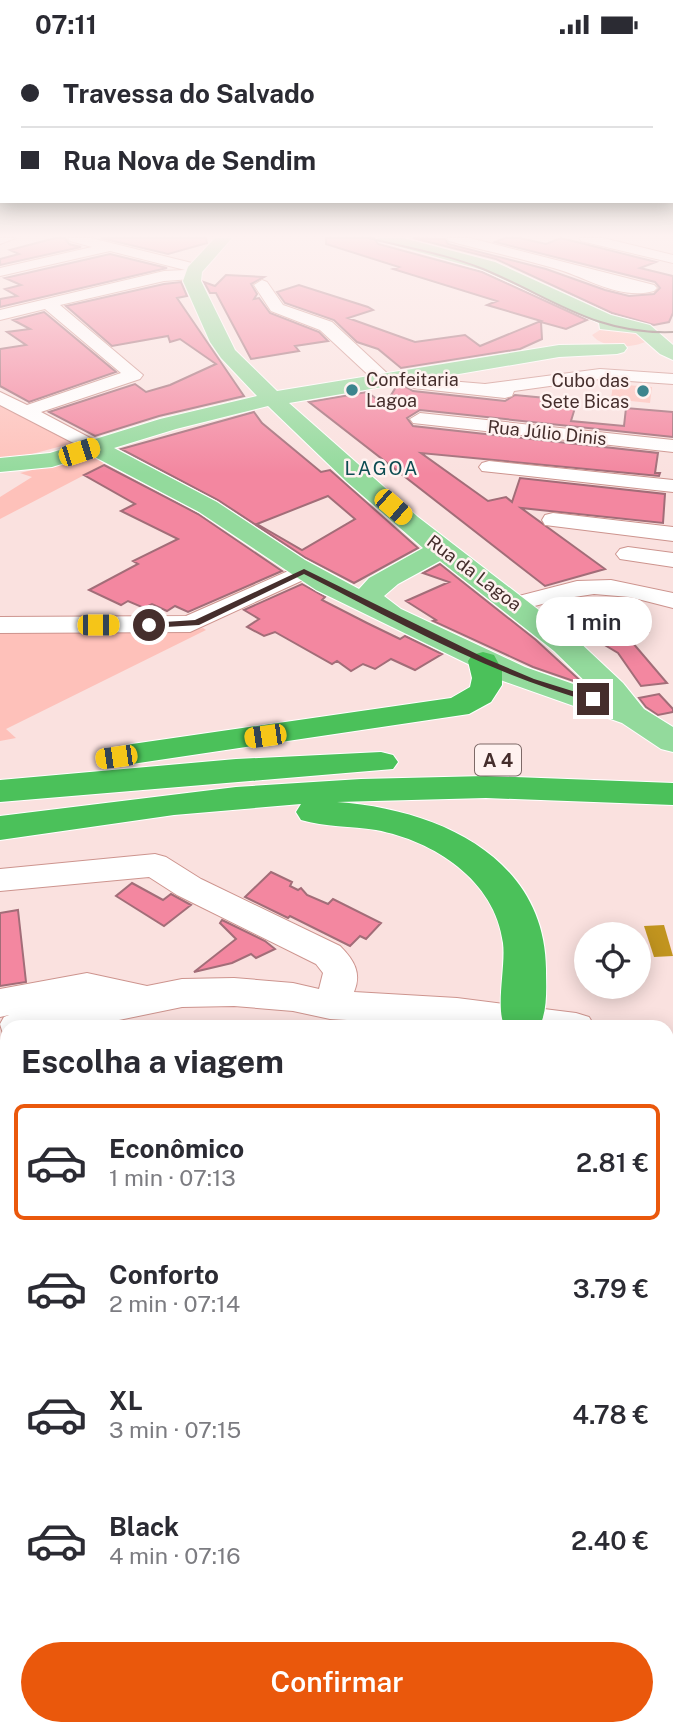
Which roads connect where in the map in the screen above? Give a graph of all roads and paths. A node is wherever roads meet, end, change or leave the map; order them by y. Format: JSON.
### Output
{"nodes":[{"id":1,"x":65,"y":317,"type":"edge"},
{"id":2,"x":209,"y":317,"type":"edge"},
{"id":3,"x":301,"y":317,"type":"edge"},
{"id":4,"x":571,"y":317,"type":"edge"},
{"id":5,"x":599,"y":317,"type":"edge"},
{"id":6,"x":634,"y":327,"type":"junction"},
{"id":7,"x":587,"y":333,"type":"junction"},
{"id":8,"x":659,"y":338,"type":"edge"},
{"id":9,"x":617,"y":348,"type":"junction"},
{"id":10,"x":559,"y":351,"type":"junction"},
{"id":11,"x":673,"y":355,"type":"edge"},
{"id":12,"x":383,"y":379,"type":"junction"},
{"id":13,"x":673,"y":379,"type":"edge"},
{"id":14,"x":413,"y":383,"type":"dead end"},
{"id":15,"x":485,"y":390,"type":"junction"},
{"id":16,"x":563,"y":397,"type":"dead end"},
{"id":17,"x":0,"y":398,"type":"edge"},
{"id":18,"x":271,"y":399,"type":"junction"},
{"id":19,"x":26,"y":411,"type":"junction"},
{"id":20,"x":420,"y":419,"type":"dead end"},
{"id":21,"x":90,"y":446,"type":"junction"},
{"id":22,"x":673,"y":446,"type":"edge"},
{"id":23,"x":489,"y":467,"type":"dead end"},
{"id":24,"x":673,"y":486,"type":"edge"},
{"id":25,"x":553,"y":520,"type":"dead end"},
{"id":26,"x":673,"y":534,"type":"edge"},
{"id":27,"x":427,"y":554,"type":"junction"},
{"id":28,"x":628,"y":554,"type":"dead end"},
{"id":29,"x":673,"y":559,"type":"edge"},
{"id":30,"x":315,"y":578,"type":"junction"},
{"id":31,"x":377,"y":586,"type":"junction"},
{"id":32,"x":673,"y":601,"type":"edge"},
{"id":33,"x":516,"y":604,"type":"junction"},
{"id":34,"x":0,"y":613,"type":"edge"},
{"id":35,"x":394,"y":616,"type":"junction"},
{"id":36,"x":0,"y":625,"type":"edge"},
{"id":37,"x":483,"y":661,"type":"junction"},
{"id":38,"x":599,"y":694,"type":"junction"},
{"id":39,"x":673,"y":742,"type":"edge"},
{"id":40,"x":673,"y":768,"type":"edge"},
{"id":41,"x":0,"y":773,"type":"edge"},
{"id":42,"x":0,"y":791,"type":"edge"},
{"id":43,"x":673,"y":794,"type":"edge"},
{"id":44,"x":67,"y":821,"type":"junction"},
{"id":45,"x":0,"y":828,"type":"edge"},
{"id":46,"x":0,"y":880,"type":"edge"},
{"id":47,"x":150,"y":999,"type":"junction"},
{"id":48,"x":0,"y":1003,"type":"edge"},
{"id":49,"x":330,"y":1005,"type":"junction"},
{"id":50,"x":50,"y":1020,"type":"edge"},
{"id":51,"x":112,"y":1020,"type":"edge"},
{"id":52,"x":365,"y":1020,"type":"edge"},
{"id":53,"x":490,"y":1020,"type":"edge"},
{"id":54,"x":522,"y":1020,"type":"edge"}],
"edges":[{"from":1,"to":19,"type":"street"},
{"from":2,"to":18,"type":"main road","name":"Rua da Lagoa"},
{"from":3,"to":12,"type":"street"},
{"from":4,"to":7,"type":"main road"},
{"from":5,"to":6,"type":"main road"},
{"from":6,"to":7,"type":"main road"},
{"from":6,"to":8,"type":"main road"},
{"from":7,"to":9,"type":"main road"},
{"from":7,"to":10,"type":"main road"},
{"from":8,"to":9,"type":"main road"},
{"from":8,"to":11,"type":"main road"},
{"from":9,"to":10,"type":"main road"},
{"from":10,"to":12,"type":"main road"},
{"from":12,"to":18,"type":"main road"},
{"from":13,"to":15,"type":"street"},
{"from":14,"to":15,"type":"street"},
{"from":15,"to":16,"type":"street"},
{"from":17,"to":19,"type":"street"},
{"from":18,"to":21,"type":"main road"},
{"from":18,"to":27,"type":"main road","name":"Rua da Lagoa"},
{"from":19,"to":21,"type":"street"},
{"from":20,"to":22,"type":"street","name":"Rua Júlio Dinis"},
{"from":21,"to":30,"type":"main road"},
{"from":23,"to":24,"type":"street"},
{"from":25,"to":26,"type":"street"},
{"from":27,"to":31,"type":"main road"},
{"from":27,"to":33,"type":"main road","name":"Rua da Lagoa"},
{"from":28,"to":29,"type":"street"},
{"from":30,"to":31,"type":"main road"},
{"from":30,"to":35,"type":"main road"},
{"from":30,"to":36,"type":"street"},
{"from":31,"to":35,"type":"main road"},
{"from":32,"to":33,"type":"street"},
{"from":33,"to":38,"type":"main road","name":"Rua da Lagoa"},
{"from":34,"to":36,"type":"street"},
{"from":35,"to":37,"type":"main road"},
{"from":37,"to":38,"type":"main road"},
{"from":37,"to":41,"type":"highway"},
{"from":38,"to":39,"type":"main road"},
{"from":40,"to":42,"type":"highway","number":"A 4"},
{"from":43,"to":44,"type":"highway","number":"A 4"},
{"from":44,"to":45,"type":"highway","number":"A 4"},
{"from":44,"to":54,"type":"highway"},
{"from":46,"to":49,"type":"street"},
{"from":47,"to":48,"type":"street"},
{"from":47,"to":49,"type":"street"},
{"from":47,"to":50,"type":"street"},
{"from":47,"to":51,"type":"street"},
{"from":49,"to":52,"type":"street"},
{"from":49,"to":53,"type":"street"}]}
